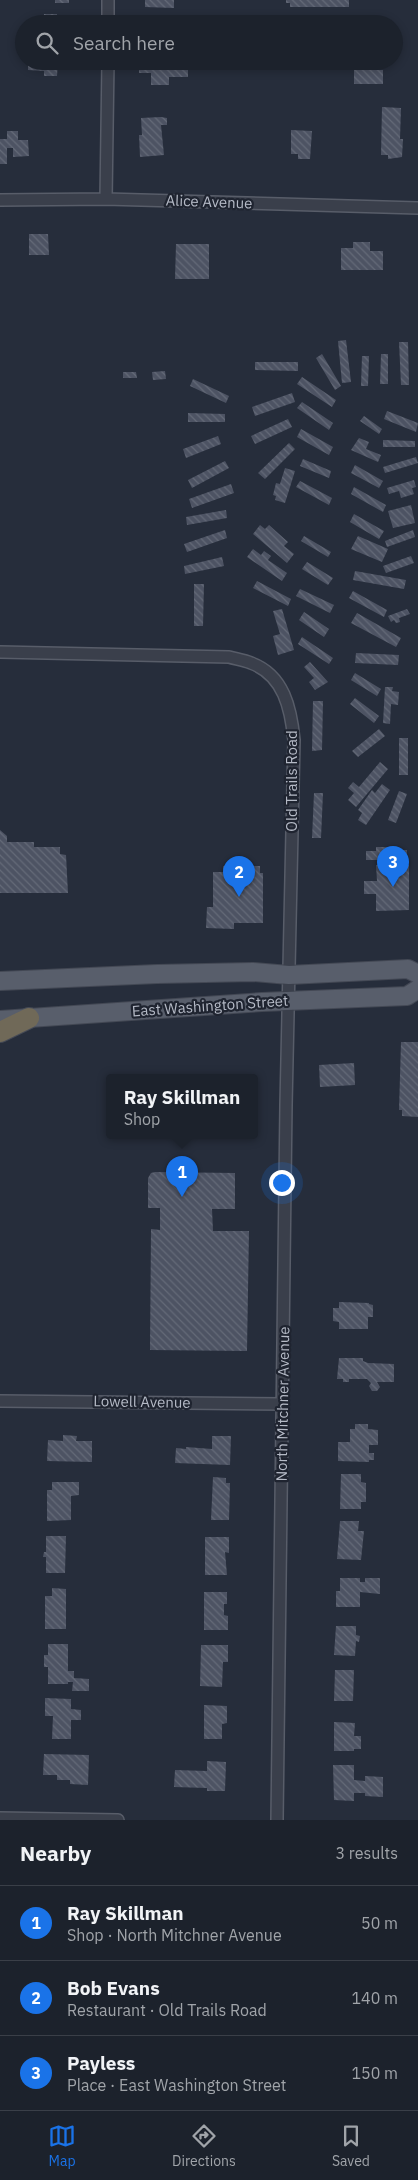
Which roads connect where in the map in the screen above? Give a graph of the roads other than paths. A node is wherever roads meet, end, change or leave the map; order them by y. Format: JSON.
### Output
{"nodes":[{"id":1,"x":108,"y":0,"type":"edge"},
{"id":2,"x":108,"y":15,"type":"edge"},
{"id":3,"x":108,"y":70,"type":"edge"},
{"id":4,"x":106,"y":199,"type":"junction"},
{"id":5,"x":0,"y":200,"type":"edge"},
{"id":6,"x":418,"y":208,"type":"edge"},
{"id":7,"x":0,"y":652,"type":"edge"},
{"id":8,"x":418,"y":974,"type":"edge"},
{"id":9,"x":0,"y":980,"type":"edge"},
{"id":10,"x":289,"y":988,"type":"junction"},
{"id":11,"x":418,"y":989,"type":"edge"},
{"id":12,"x":29,"y":1018,"type":"junction"},
{"id":13,"x":0,"y":1020,"type":"edge"},
{"id":14,"x":0,"y":1032,"type":"edge"},
{"id":15,"x":0,"y":1401,"type":"edge"},
{"id":16,"x":283,"y":1404,"type":"junction"},
{"id":17,"x":0,"y":1818,"type":"edge"},
{"id":18,"x":118,"y":1820,"type":"edge"},
{"id":19,"x":278,"y":1820,"type":"edge"}],
"edges":[{"from":1,"to":2,"type":"street"},
{"from":3,"to":4,"type":"street"},
{"from":4,"to":5,"type":"street","name":"Alice Avenue"},
{"from":4,"to":6,"type":"street","name":"Alice Avenue"},
{"from":7,"to":10,"type":"street","name":"Old Trails Road"},
{"from":8,"to":10,"type":"main road","name":"East Washington Street"},
{"from":9,"to":10,"type":"main road","name":"East Washington Street"},
{"from":10,"to":11,"type":"main road","name":"East Washington Street"},
{"from":10,"to":12,"type":"main road","name":"East Washington Street"},
{"from":10,"to":16,"type":"street","name":"North Mitchner Avenue"},
{"from":12,"to":13,"type":"main road","name":"East Washington Street"},
{"from":12,"to":14,"type":"highway"},
{"from":15,"to":16,"type":"street","name":"Lowell Avenue"},
{"from":16,"to":19,"type":"street","name":"North Mitchner Avenue"},
{"from":17,"to":18,"type":"street"}]}
